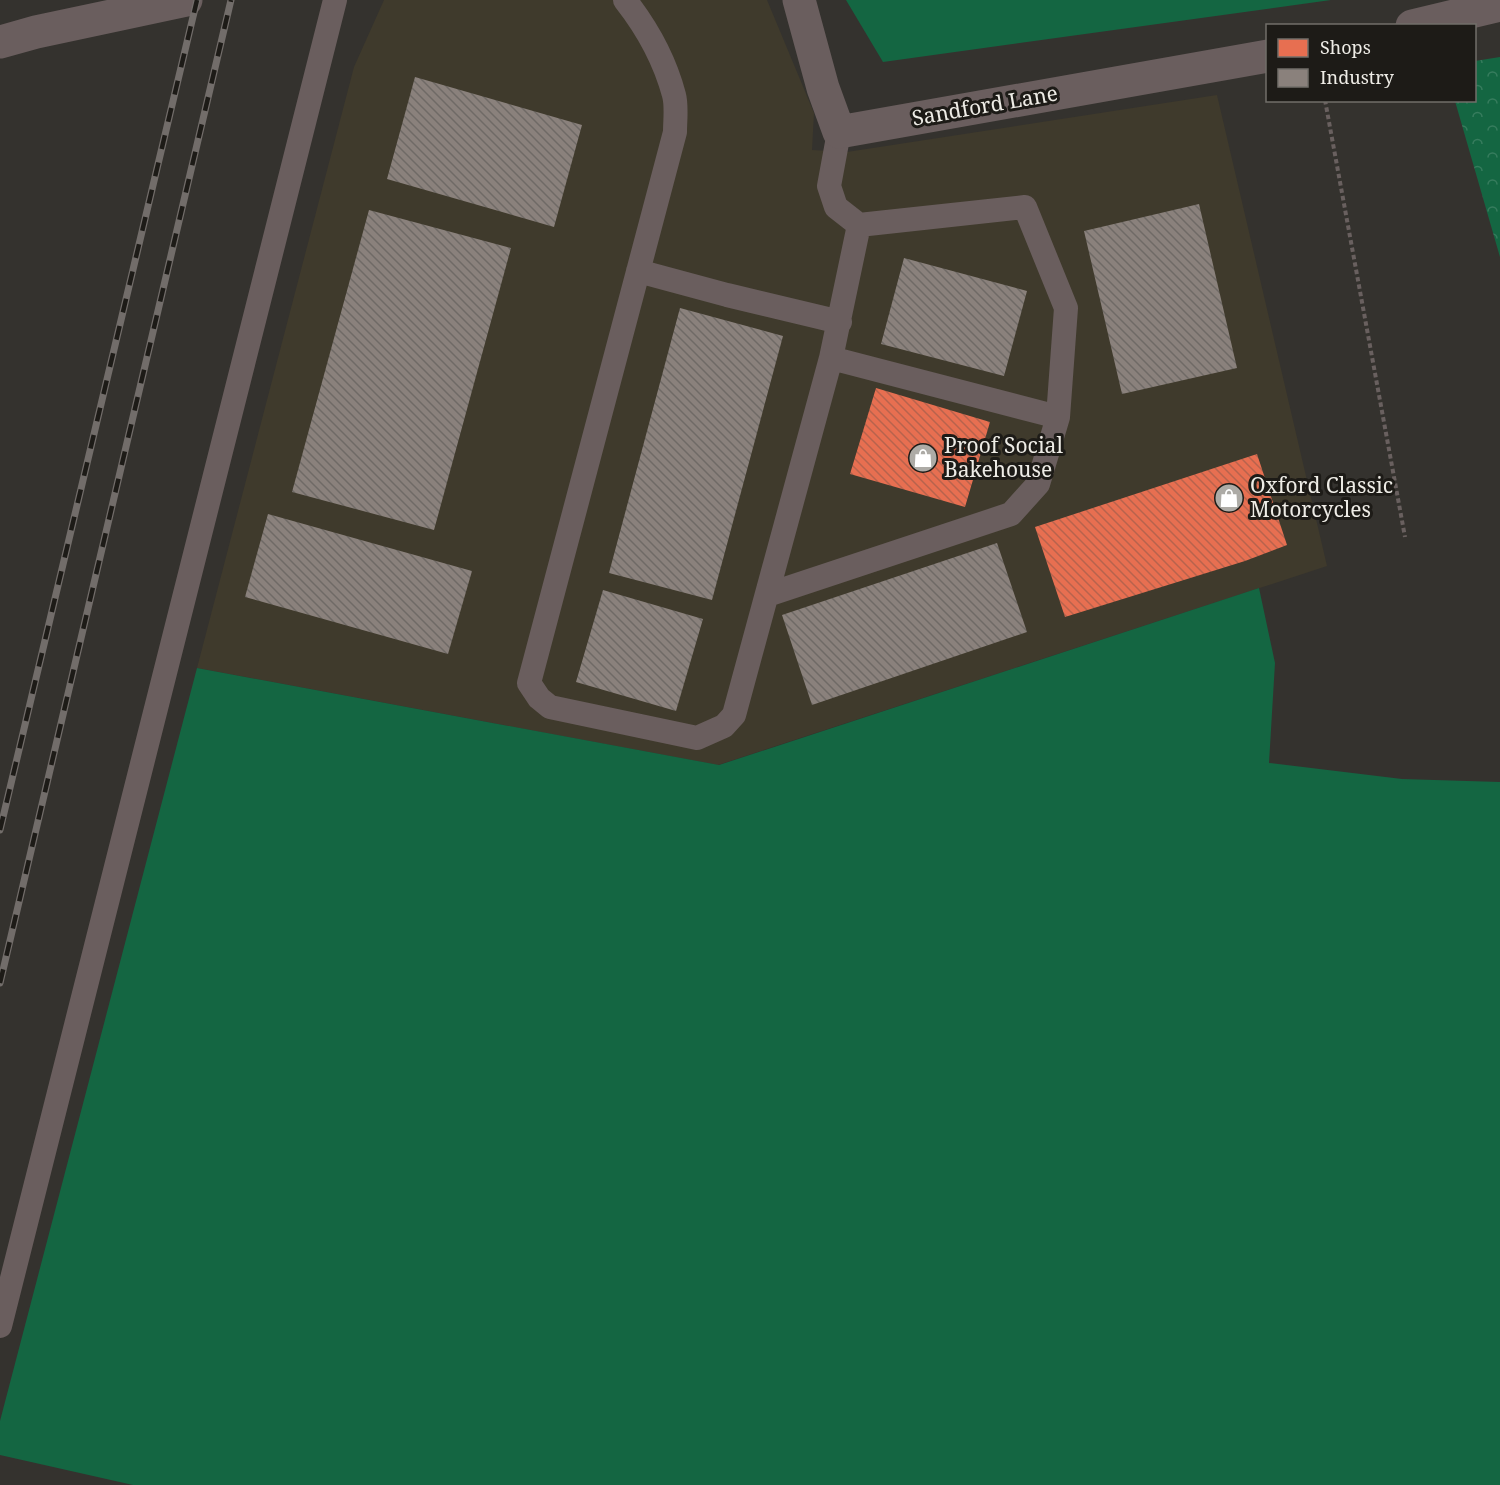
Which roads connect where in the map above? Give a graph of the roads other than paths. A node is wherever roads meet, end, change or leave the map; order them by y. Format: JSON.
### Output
{"nodes":[{"id":1,"x":186,"y":0,"type":"edge"},
{"id":2,"x":335,"y":0,"type":"edge"},
{"id":3,"x":626,"y":0,"type":"edge"},
{"id":4,"x":799,"y":0,"type":"edge"},
{"id":5,"x":1500,"y":5,"type":"edge"},
{"id":6,"x":1420,"y":24,"type":"edge"},
{"id":7,"x":0,"y":42,"type":"edge"},
{"id":8,"x":1266,"y":56,"type":"edge"},
{"id":9,"x":839,"y":132,"type":"junction"},
{"id":10,"x":859,"y":225,"type":"junction"},
{"id":11,"x":638,"y":271,"type":"junction"},
{"id":12,"x":840,"y":322,"type":"junction"},
{"id":13,"x":831,"y":358,"type":"junction"},
{"id":14,"x":1058,"y":417,"type":"junction"},
{"id":15,"x":767,"y":595,"type":"junction"},
{"id":16,"x":0,"y":1326,"type":"edge"}],
"edges":[{"from":1,"to":7,"type":"street"},
{"from":2,"to":16,"type":"lane"},
{"from":3,"to":11,"type":"lane"},
{"from":4,"to":9,"type":"street"},
{"from":5,"to":6,"type":"street"},
{"from":8,"to":9,"type":"street","name":"Sandford Lane"},
{"from":9,"to":10,"type":"lane"},
{"from":10,"to":12,"type":"lane"},
{"from":10,"to":14,"type":"lane"},
{"from":11,"to":12,"type":"lane"},
{"from":11,"to":15,"type":"lane"},
{"from":12,"to":13,"type":"lane"},
{"from":13,"to":14,"type":"lane"},
{"from":13,"to":15,"type":"lane"},
{"from":14,"to":15,"type":"lane"}]}
